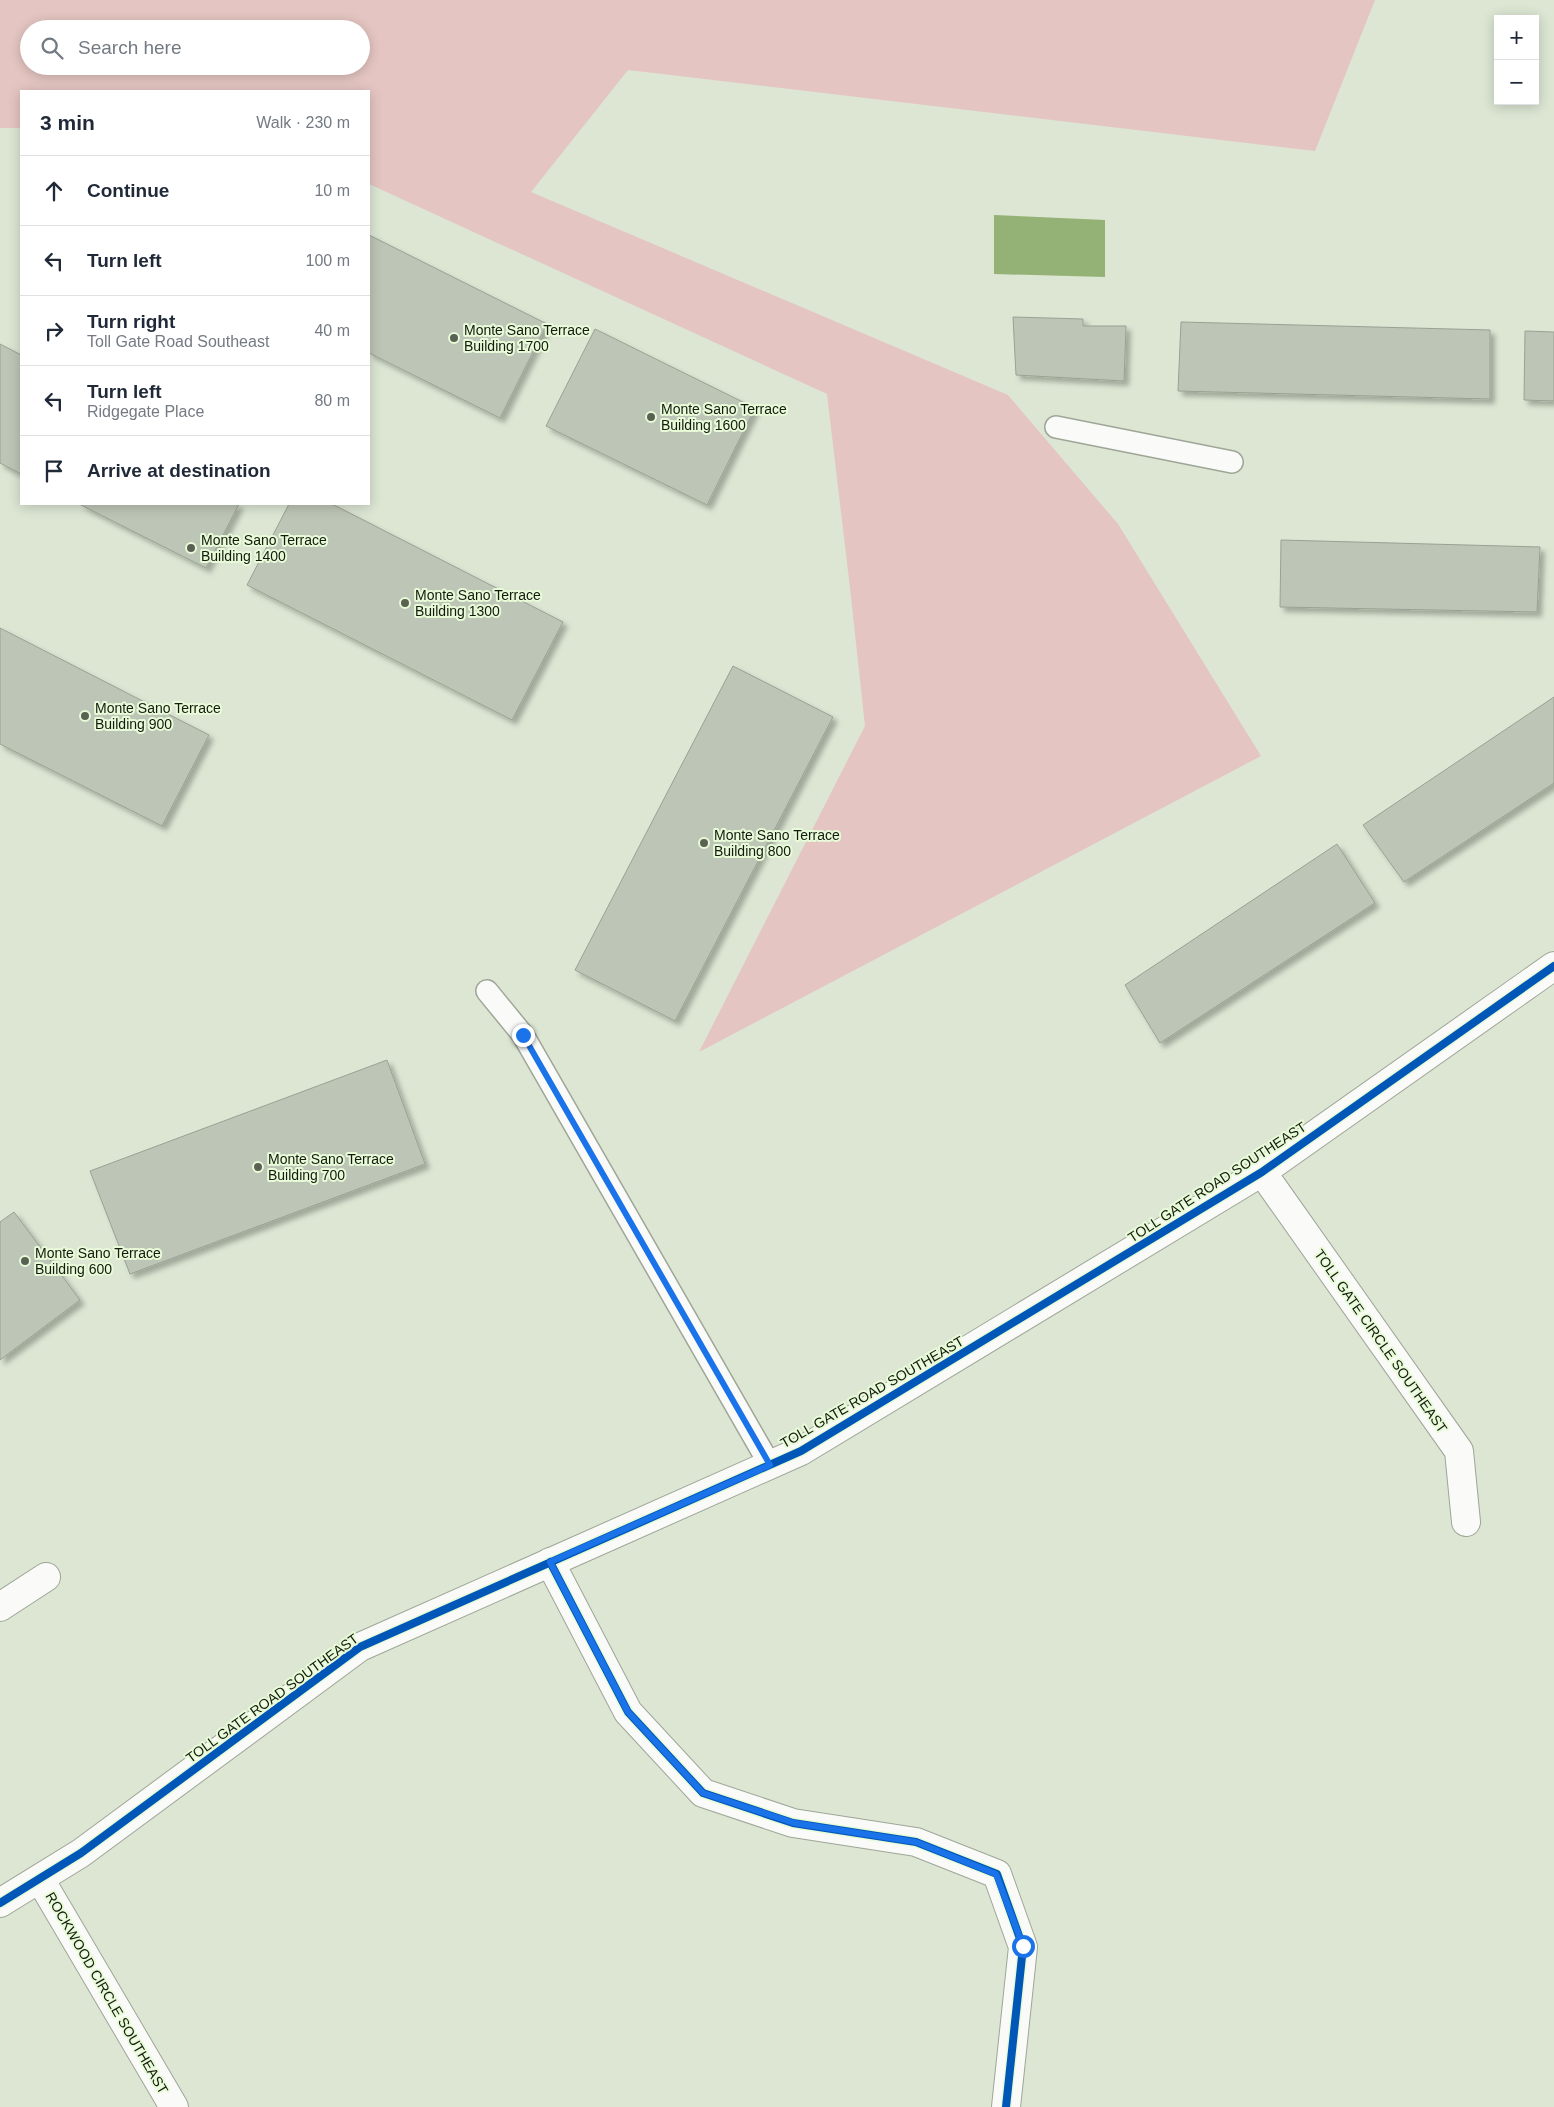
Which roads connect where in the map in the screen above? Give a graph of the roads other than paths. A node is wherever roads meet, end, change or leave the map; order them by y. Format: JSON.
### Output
{"nodes":[{"id":1,"x":1056,"y":427,"type":"dead end"},
{"id":2,"x":1232,"y":462,"type":"dead end"},
{"id":3,"x":1554,"y":966,"type":"edge"},
{"id":4,"x":487,"y":991,"type":"dead end"},
{"id":5,"x":1262,"y":1172,"type":"junction"},
{"id":6,"x":770,"y":1465,"type":"junction"},
{"id":7,"x":1466,"y":1522,"type":"dead end"},
{"id":8,"x":550,"y":1562,"type":"junction"},
{"id":9,"x":46,"y":1578,"type":"dead end"},
{"id":10,"x":0,"y":1607,"type":"edge"},
{"id":11,"x":40,"y":1879,"type":"junction"},
{"id":12,"x":0,"y":1903,"type":"edge"},
{"id":13,"x":174,"y":2107,"type":"edge"},
{"id":14,"x":1006,"y":2107,"type":"edge"}],
"edges":[{"from":1,"to":2,"type":"lane"},
{"from":3,"to":5,"type":"street","name":"TOLL GATE ROAD SOUTHEAST"},
{"from":4,"to":6,"type":"lane"},
{"from":5,"to":6,"type":"street","name":"TOLL GATE ROAD SOUTHEAST"},
{"from":5,"to":7,"type":"street","name":"TOLL GATE CIRCLE SOUTHEAST"},
{"from":6,"to":8,"type":"street","name":"TOLL GATE ROAD SOUTHEAST"},
{"from":8,"to":11,"type":"street","name":"TOLL GATE ROAD SOUTHEAST"},
{"from":8,"to":14,"type":"street"},
{"from":9,"to":10,"type":"street"},
{"from":11,"to":12,"type":"street","name":"TOLL GATE ROAD SOUTHEAST"},
{"from":11,"to":13,"type":"street","name":"ROCKWOOD CIRCLE SOUTHEAST"}]}
